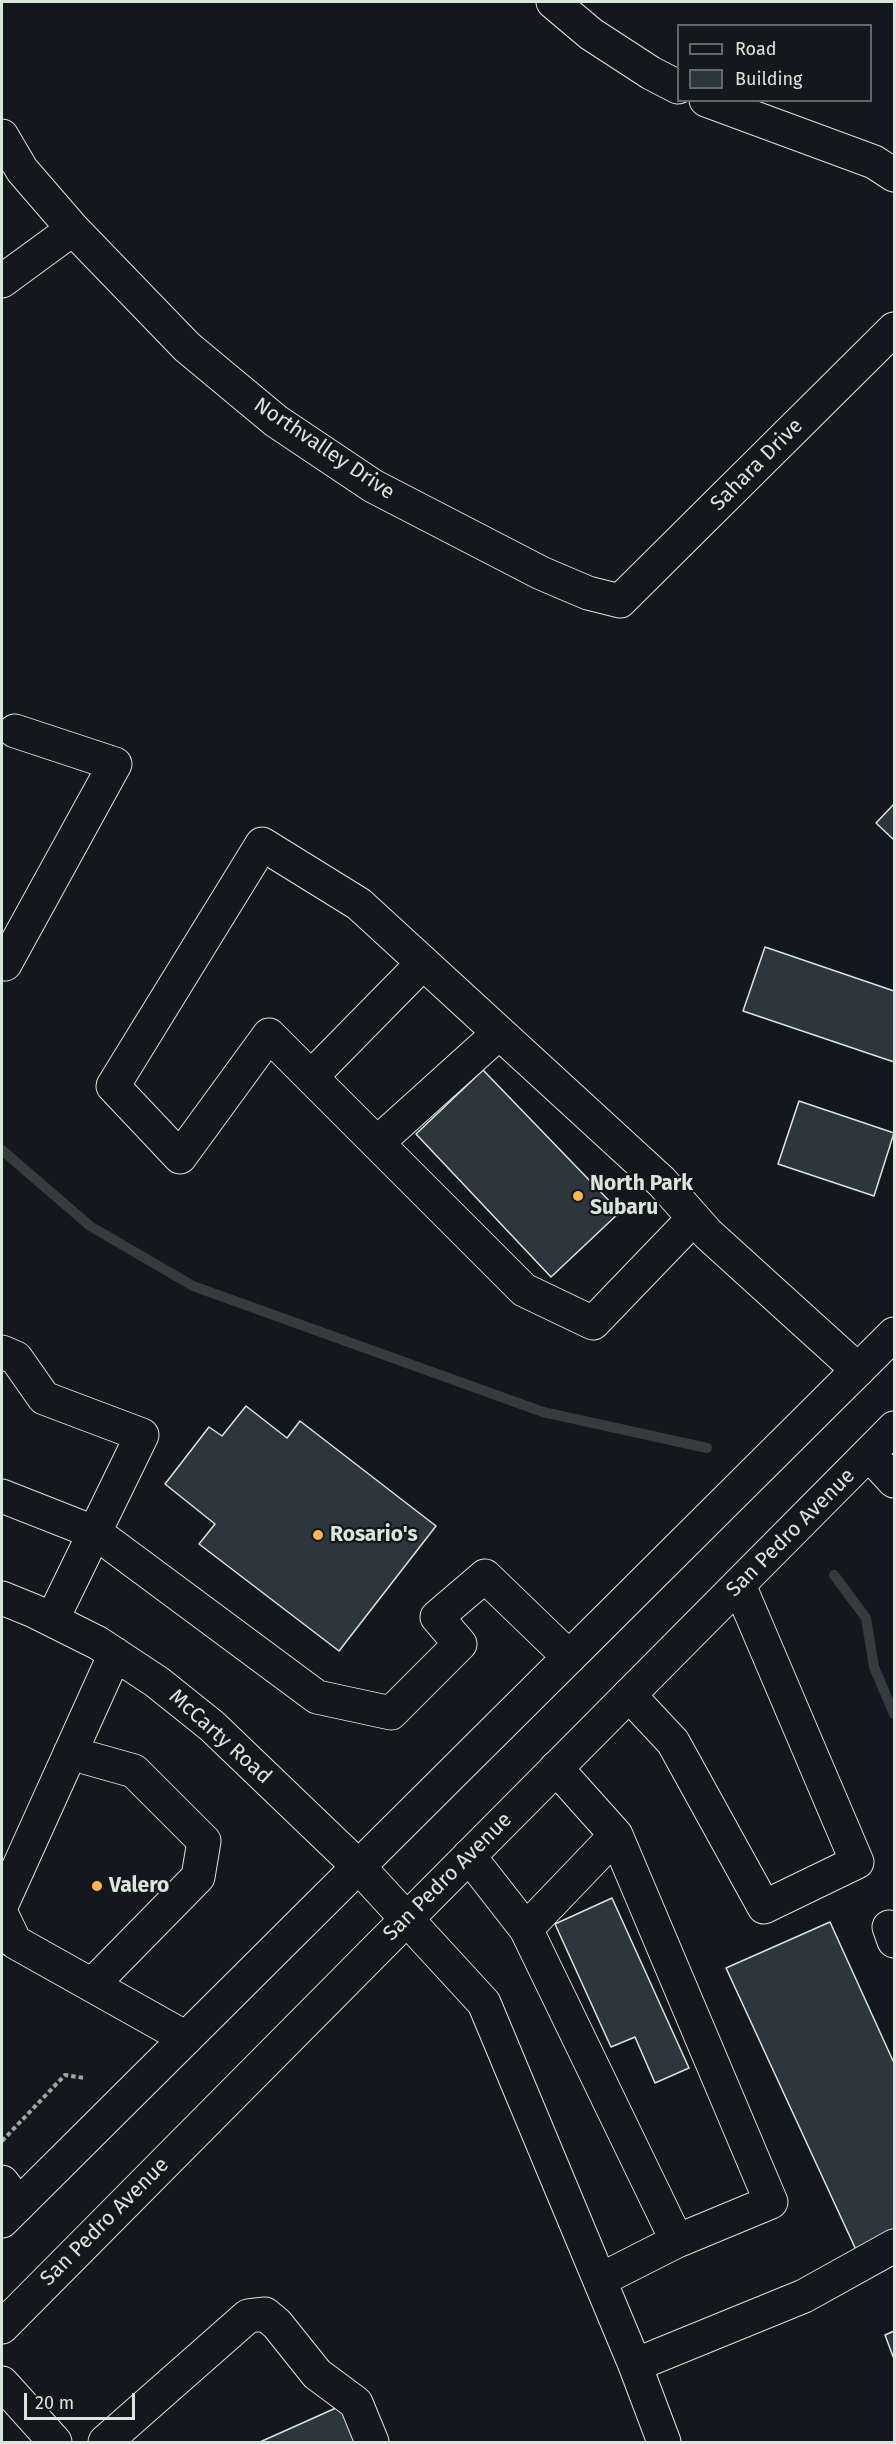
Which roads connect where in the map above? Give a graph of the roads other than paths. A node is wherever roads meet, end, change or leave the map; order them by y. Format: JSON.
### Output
{"nodes":[{"id":1,"x":554,"y":2,"type":"edge"},
{"id":2,"x":677,"y":86,"type":"edge"},
{"id":3,"x":711,"y":102,"type":"edge"},
{"id":4,"x":2,"y":136,"type":"edge"},
{"id":5,"x":894,"y":175,"type":"edge"},
{"id":6,"x":73,"y":229,"type":"junction"},
{"id":7,"x":2,"y":281,"type":"edge"},
{"id":8,"x":894,"y":329,"type":"edge"},
{"id":9,"x":620,"y":600,"type":"joint"},
{"id":10,"x":6,"y":736,"type":"edge"},
{"id":11,"x":2,"y":962,"type":"edge"},
{"id":12,"x":423,"y":963,"type":"junction"},
{"id":13,"x":499,"y":1033,"type":"junction"},
{"id":14,"x":311,"y":1077,"type":"junction"},
{"id":15,"x":377,"y":1143,"type":"junction"},
{"id":16,"x":694,"y":1218,"type":"junction"},
{"id":17,"x":894,"y":1334,"type":"edge"},
{"id":18,"x":2,"y":1352,"type":"edge"},
{"id":19,"x":858,"y":1370,"type":"junction"},
{"id":20,"x":894,"y":1428,"type":"edge"},
{"id":21,"x":869,"y":1454,"type":"junction"},
{"id":22,"x":894,"y":1481,"type":"edge"},
{"id":23,"x":2,"y":1496,"type":"edge"},
{"id":24,"x":96,"y":1533,"type":"junction"},
{"id":25,"x":739,"y":1585,"type":"junction"},
{"id":26,"x":2,"y":1598,"type":"edge"},
{"id":27,"x":52,"y":1620,"type":"junction"},
{"id":28,"x":114,"y":1654,"type":"junction"},
{"id":29,"x":569,"y":1657,"type":"junction"},
{"id":30,"x":629,"y":1695,"type":"junction"},
{"id":31,"x":70,"y":1754,"type":"junction"},
{"id":32,"x":556,"y":1768,"type":"junction"},
{"id":33,"x":616,"y":1835,"type":"junction"},
{"id":34,"x":469,"y":1856,"type":"junction"},
{"id":35,"x":358,"y":1866,"type":"junction"},
{"id":36,"x":2,"y":1904,"type":"edge"},
{"id":37,"x":2,"y":1915,"type":"edge"},
{"id":38,"x":407,"y":1918,"type":"junction"},
{"id":39,"x":526,"y":1929,"type":"junction"},
{"id":40,"x":92,"y":1985,"type":"junction"},
{"id":41,"x":186,"y":2038,"type":"junction"},
{"id":42,"x":7,"y":2202,"type":"edge"},
{"id":43,"x":677,"y":2241,"type":"junction"},
{"id":44,"x":894,"y":2246,"type":"edge"},
{"id":45,"x":600,"y":2280,"type":"junction"},
{"id":46,"x":2,"y":2327,"type":"edge"},
{"id":47,"x":635,"y":2365,"type":"junction"},
{"id":48,"x":2,"y":2383,"type":"edge"},
{"id":49,"x":55,"y":2442,"type":"edge"},
{"id":50,"x":105,"y":2442,"type":"edge"},
{"id":51,"x":372,"y":2442,"type":"edge"},
{"id":52,"x":664,"y":2442,"type":"edge"}],
"edges":[{"from":1,"to":2,"type":"main road"},
{"from":3,"to":5,"type":"main road"},
{"from":4,"to":6,"type":"main road","name":"Northvalley Drive"},
{"from":6,"to":7,"type":"main road"},
{"from":6,"to":9,"type":"main road","name":"Northvalley Drive"},
{"from":8,"to":9,"type":"main road","name":"Sahara Drive"},
{"from":10,"to":11,"type":"main road"},
{"from":12,"to":13,"type":"main road"},
{"from":12,"to":14,"type":"main road"},
{"from":12,"to":14,"type":"main road"},
{"from":13,"to":15,"type":"main road"},
{"from":13,"to":16,"type":"main road"},
{"from":14,"to":15,"type":"main road"},
{"from":15,"to":16,"type":"main road"},
{"from":16,"to":19,"type":"main road"},
{"from":17,"to":19,"type":"main road"},
{"from":18,"to":24,"type":"main road"},
{"from":19,"to":29,"type":"main road"},
{"from":20,"to":21,"type":"main road","name":"San Pedro Avenue"},
{"from":21,"to":22,"type":"main road"},
{"from":21,"to":25,"type":"main road","name":"San Pedro Avenue"},
{"from":23,"to":24,"type":"main road"},
{"from":24,"to":27,"type":"main road"},
{"from":24,"to":29,"type":"main road"},
{"from":25,"to":30,"type":"main road","name":"San Pedro Avenue"},
{"from":25,"to":30,"type":"main road"},
{"from":26,"to":27,"type":"main road","name":"McCarty Road"},
{"from":27,"to":28,"type":"main road","name":"McCarty Road"},
{"from":28,"to":31,"type":"main road"},
{"from":28,"to":35,"type":"main road","name":"McCarty Road"},
{"from":29,"to":35,"type":"main road"},
{"from":30,"to":32,"type":"main road","name":"San Pedro Avenue"},
{"from":31,"to":36,"type":"main road"},
{"from":31,"to":40,"type":"main road"},
{"from":32,"to":33,"type":"main road"},
{"from":32,"to":34,"type":"main road","name":"San Pedro Avenue"},
{"from":33,"to":39,"type":"main road"},
{"from":33,"to":43,"type":"main road"},
{"from":34,"to":38,"type":"main road","name":"San Pedro Avenue"},
{"from":34,"to":39,"type":"main road"},
{"from":35,"to":38,"type":"main road","name":"McCarty Road"},
{"from":35,"to":41,"type":"main road"},
{"from":37,"to":40,"type":"main road"},
{"from":38,"to":45,"type":"main road","name":"McCarty Road"},
{"from":38,"to":46,"type":"main road","name":"San Pedro Avenue"},
{"from":39,"to":43,"type":"main road"},
{"from":40,"to":41,"type":"main road"},
{"from":41,"to":42,"type":"main road"},
{"from":43,"to":45,"type":"main road"},
{"from":44,"to":47,"type":"main road"},
{"from":45,"to":47,"type":"main road","name":"McCarty Road"},
{"from":47,"to":52,"type":"main road","name":"McCarty Road"},
{"from":48,"to":49,"type":"main road"},
{"from":50,"to":51,"type":"main road"}]}
